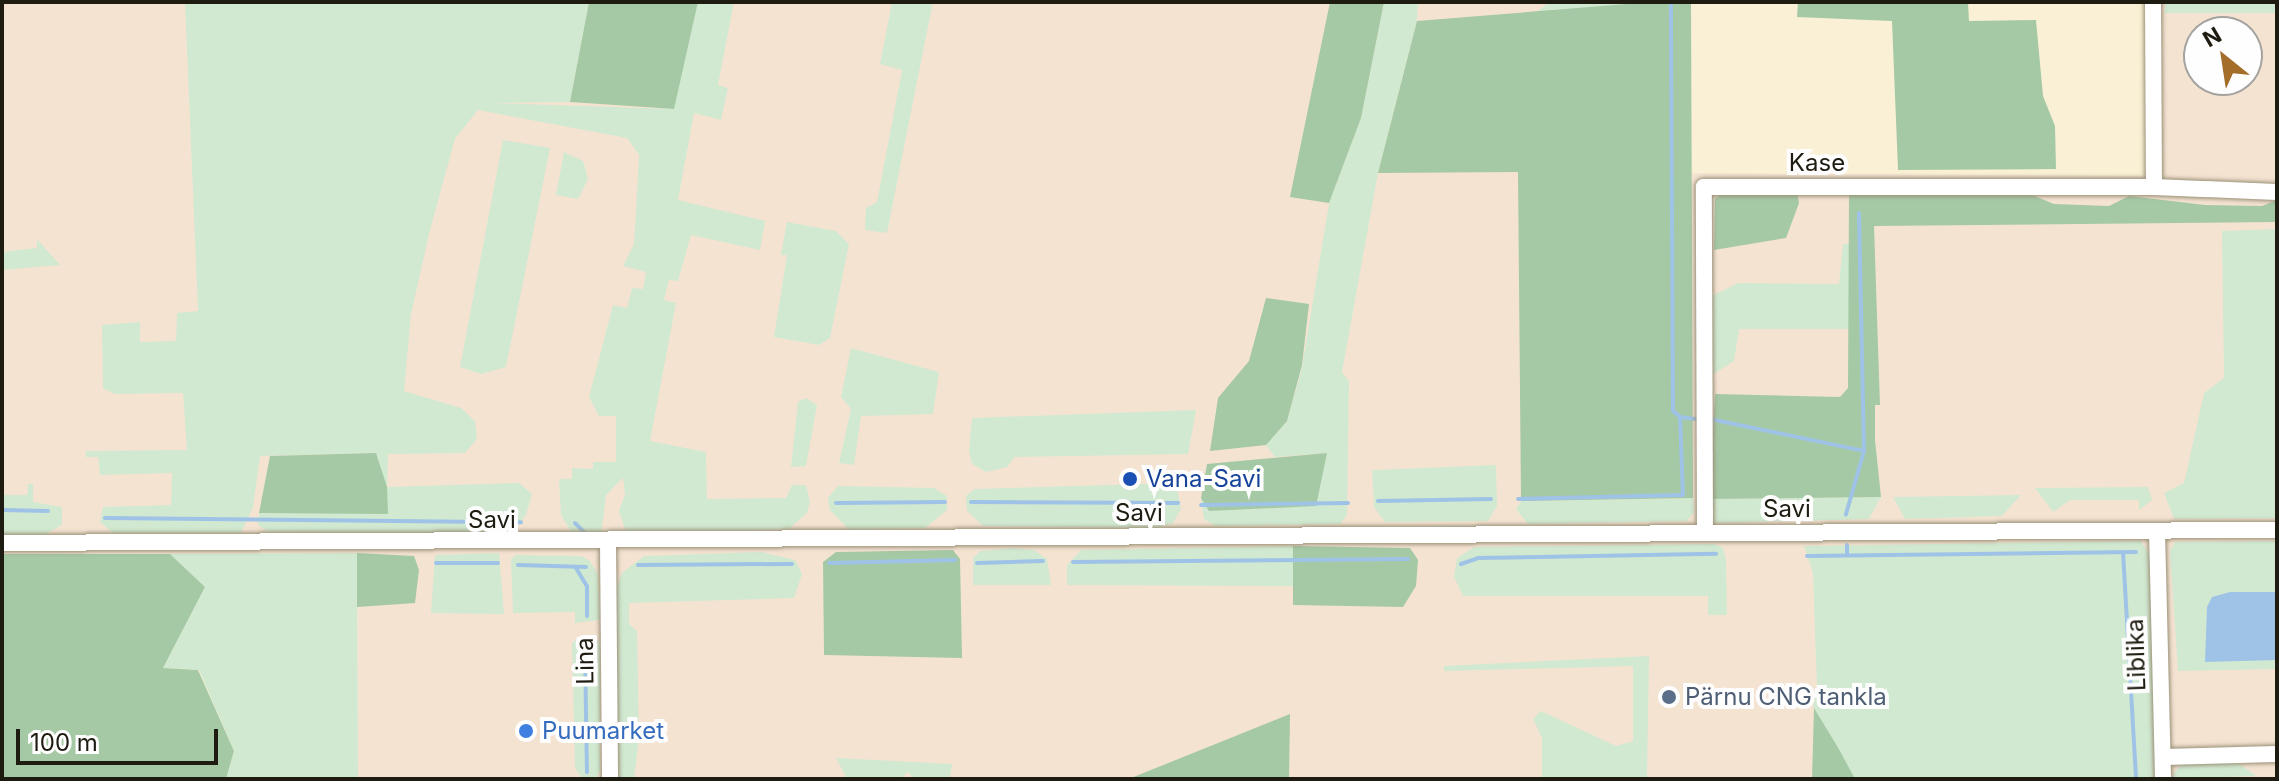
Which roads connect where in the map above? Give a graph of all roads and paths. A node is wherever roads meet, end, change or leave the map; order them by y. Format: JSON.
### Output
{"nodes":[{"id":1,"x":2153,"y":2,"type":"edge"},
{"id":2,"x":2154,"y":187,"type":"junction"},
{"id":3,"x":2277,"y":192,"type":"edge"},
{"id":4,"x":2277,"y":530,"type":"edge"},
{"id":5,"x":2157,"y":531,"type":"junction"},
{"id":6,"x":1705,"y":533,"type":"junction"},
{"id":7,"x":2,"y":543,"type":"edge"},
{"id":8,"x":608,"y":543,"type":"junction"},
{"id":9,"x":2277,"y":754,"type":"edge"},
{"id":10,"x":2163,"y":757,"type":"junction"},
{"id":11,"x":610,"y":779,"type":"edge"},
{"id":12,"x":2163,"y":779,"type":"edge"}],
"edges":[{"from":1,"to":2,"type":"street"},
{"from":2,"to":3,"type":"street","name":"Kase"},
{"from":2,"to":6,"type":"street","name":"Kase"},
{"from":4,"to":5,"type":"street","name":"Savi"},
{"from":5,"to":6,"type":"street","name":"Savi"},
{"from":5,"to":10,"type":"street","name":"Liblika"},
{"from":6,"to":8,"type":"street","name":"Savi"},
{"from":7,"to":8,"type":"street","name":"Savi"},
{"from":8,"to":11,"type":"street","name":"Lina"},
{"from":9,"to":10,"type":"street"},
{"from":10,"to":12,"type":"street","name":"Liblika"}]}
